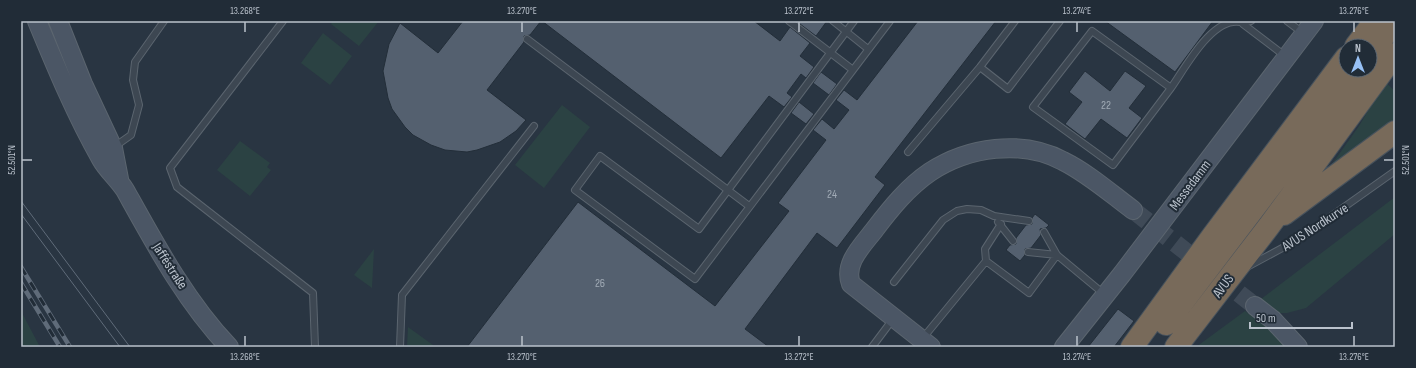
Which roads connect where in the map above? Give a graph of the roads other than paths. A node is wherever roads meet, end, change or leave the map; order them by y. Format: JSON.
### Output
{"nodes":[{"id":1,"x":37,"y":21,"type":"edge"},
{"id":2,"x":58,"y":21,"type":"edge"},
{"id":3,"x":164,"y":21,"type":"edge"},
{"id":4,"x":283,"y":21,"type":"edge"},
{"id":5,"x":789,"y":21,"type":"edge"},
{"id":6,"x":833,"y":21,"type":"edge"},
{"id":7,"x":854,"y":21,"type":"edge"},
{"id":8,"x":890,"y":21,"type":"edge"},
{"id":9,"x":1015,"y":21,"type":"edge"},
{"id":10,"x":1060,"y":21,"type":"edge"},
{"id":11,"x":1251,"y":21,"type":"edge"},
{"id":12,"x":1287,"y":21,"type":"edge"},
{"id":13,"x":1375,"y":21,"type":"edge"},
{"id":14,"x":1395,"y":21,"type":"edge"},
{"id":15,"x":1243,"y":22,"type":"edge"},
{"id":16,"x":1309,"y":27,"type":"edge"},
{"id":17,"x":846,"y":31,"type":"junction"},
{"id":18,"x":1362,"y":38,"type":"edge"},
{"id":19,"x":527,"y":39,"type":"dead end"},
{"id":20,"x":1378,"y":44,"type":"edge"},
{"id":21,"x":868,"y":49,"type":"junction"},
{"id":22,"x":830,"y":53,"type":"junction"},
{"id":23,"x":1395,"y":54,"type":"edge"},
{"id":24,"x":1286,"y":57,"type":"junction"},
{"id":25,"x":980,"y":67,"type":"junction"},
{"id":26,"x":1338,"y":69,"type":"edge"},
{"id":27,"x":852,"y":70,"type":"junction"},
{"id":28,"x":1353,"y":78,"type":"edge"},
{"id":29,"x":1171,"y":88,"type":"junction"},
{"id":30,"x":534,"y":126,"type":"dead end"},
{"id":31,"x":1395,"y":132,"type":"edge"},
{"id":32,"x":113,"y":148,"type":"junction"},
{"id":33,"x":908,"y":152,"type":"dead end"},
{"id":34,"x":1395,"y":171,"type":"edge"},
{"id":35,"x":119,"y":180,"type":"junction"},
{"id":36,"x":728,"y":190,"type":"junction"},
{"id":37,"x":749,"y":206,"type":"junction"},
{"id":38,"x":1133,"y":210,"type":"tunnel mouth"},
{"id":39,"x":994,"y":216,"type":"junction"},
{"id":40,"x":1029,"y":221,"type":"dead end"},
{"id":41,"x":1001,"y":224,"type":"junction"},
{"id":42,"x":1269,"y":226,"type":"junction"},
{"id":43,"x":1044,"y":232,"type":"dead end"},
{"id":44,"x":1013,"y":241,"type":"dead end"},
{"id":45,"x":1028,"y":252,"type":"dead end"},
{"id":46,"x":1057,"y":255,"type":"junction"},
{"id":47,"x":986,"y":261,"type":"junction"},
{"id":48,"x":1231,"y":276,"type":"junction"},
{"id":49,"x":894,"y":282,"type":"dead end"},
{"id":50,"x":1106,"y":295,"type":"junction"},
{"id":51,"x":1255,"y":306,"type":"tunnel mouth"},
{"id":52,"x":893,"y":319,"type":"junction"},
{"id":53,"x":926,"y":343,"type":"edge"},
{"id":54,"x":229,"y":347,"type":"edge"},
{"id":55,"x":315,"y":347,"type":"edge"},
{"id":56,"x":400,"y":347,"type":"edge"},
{"id":57,"x":872,"y":347,"type":"edge"},
{"id":58,"x":1064,"y":347,"type":"edge"},
{"id":59,"x":1132,"y":347,"type":"edge"},
{"id":60,"x":1148,"y":347,"type":"edge"},
{"id":61,"x":1176,"y":347,"type":"edge"},
{"id":62,"x":1298,"y":347,"type":"edge"}],
"edges":[{"from":1,"to":35,"type":"main road","name":"Jafféstraße"},
{"from":2,"to":32,"type":"main road","name":"Jafféstraße"},
{"from":3,"to":32,"type":"lane"},
{"from":4,"to":55,"type":"lane"},
{"from":5,"to":22,"type":"lane"},
{"from":6,"to":17,"type":"lane"},
{"from":7,"to":17,"type":"lane"},
{"from":8,"to":21,"type":"lane"},
{"from":9,"to":25,"type":"lane"},
{"from":10,"to":25,"type":"lane"},
{"from":11,"to":15,"type":"lane"},
{"from":12,"to":16,"type":"lane"},
{"from":13,"to":18,"type":"highway"},
{"from":14,"to":20,"type":"highway"},
{"from":15,"to":24,"type":"lane"},
{"from":15,"to":29,"type":"lane"},
{"from":16,"to":24,"type":"main road","name":"Messedamm"},
{"from":17,"to":21,"type":"lane"},
{"from":17,"to":22,"type":"lane"},
{"from":19,"to":36,"type":"lane"},
{"from":21,"to":27,"type":"lane"},
{"from":22,"to":27,"type":"lane"},
{"from":22,"to":36,"type":"lane"},
{"from":23,"to":42,"type":"highway","name":"AVUS"},
{"from":24,"to":50,"type":"main road","name":"Messedamm"},
{"from":25,"to":33,"type":"lane"},
{"from":26,"to":59,"type":"highway"},
{"from":27,"to":37,"type":"lane"},
{"from":28,"to":60,"type":"highway"},
{"from":29,"to":29,"type":"lane"},
{"from":30,"to":56,"type":"lane"},
{"from":31,"to":42,"type":"highway"},
{"from":32,"to":35,"type":"main road","name":"Jafféstraße"},
{"from":34,"to":48,"type":"lane","name":"AVUS Nordkurve"},
{"from":35,"to":54,"type":"main road","name":"Jafféstraße"},
{"from":36,"to":37,"type":"lane"},
{"from":36,"to":37,"type":"lane"},
{"from":38,"to":52,"type":"main road"},
{"from":39,"to":40,"type":"lane"},
{"from":39,"to":41,"type":"lane"},
{"from":39,"to":49,"type":"lane"},
{"from":41,"to":44,"type":"lane"},
{"from":41,"to":47,"type":"lane"},
{"from":42,"to":48,"type":"highway","name":"AVUS"},
{"from":43,"to":46,"type":"lane"},
{"from":45,"to":46,"type":"lane"},
{"from":46,"to":47,"type":"lane"},
{"from":46,"to":50,"type":"lane"},
{"from":47,"to":53,"type":"lane"},
{"from":48,"to":61,"type":"highway","name":"AVUS"},
{"from":50,"to":58,"type":"main road","name":"Messedamm"},
{"from":51,"to":62,"type":"main road"},
{"from":52,"to":53,"type":"main road"},
{"from":52,"to":57,"type":"lane"}]}
